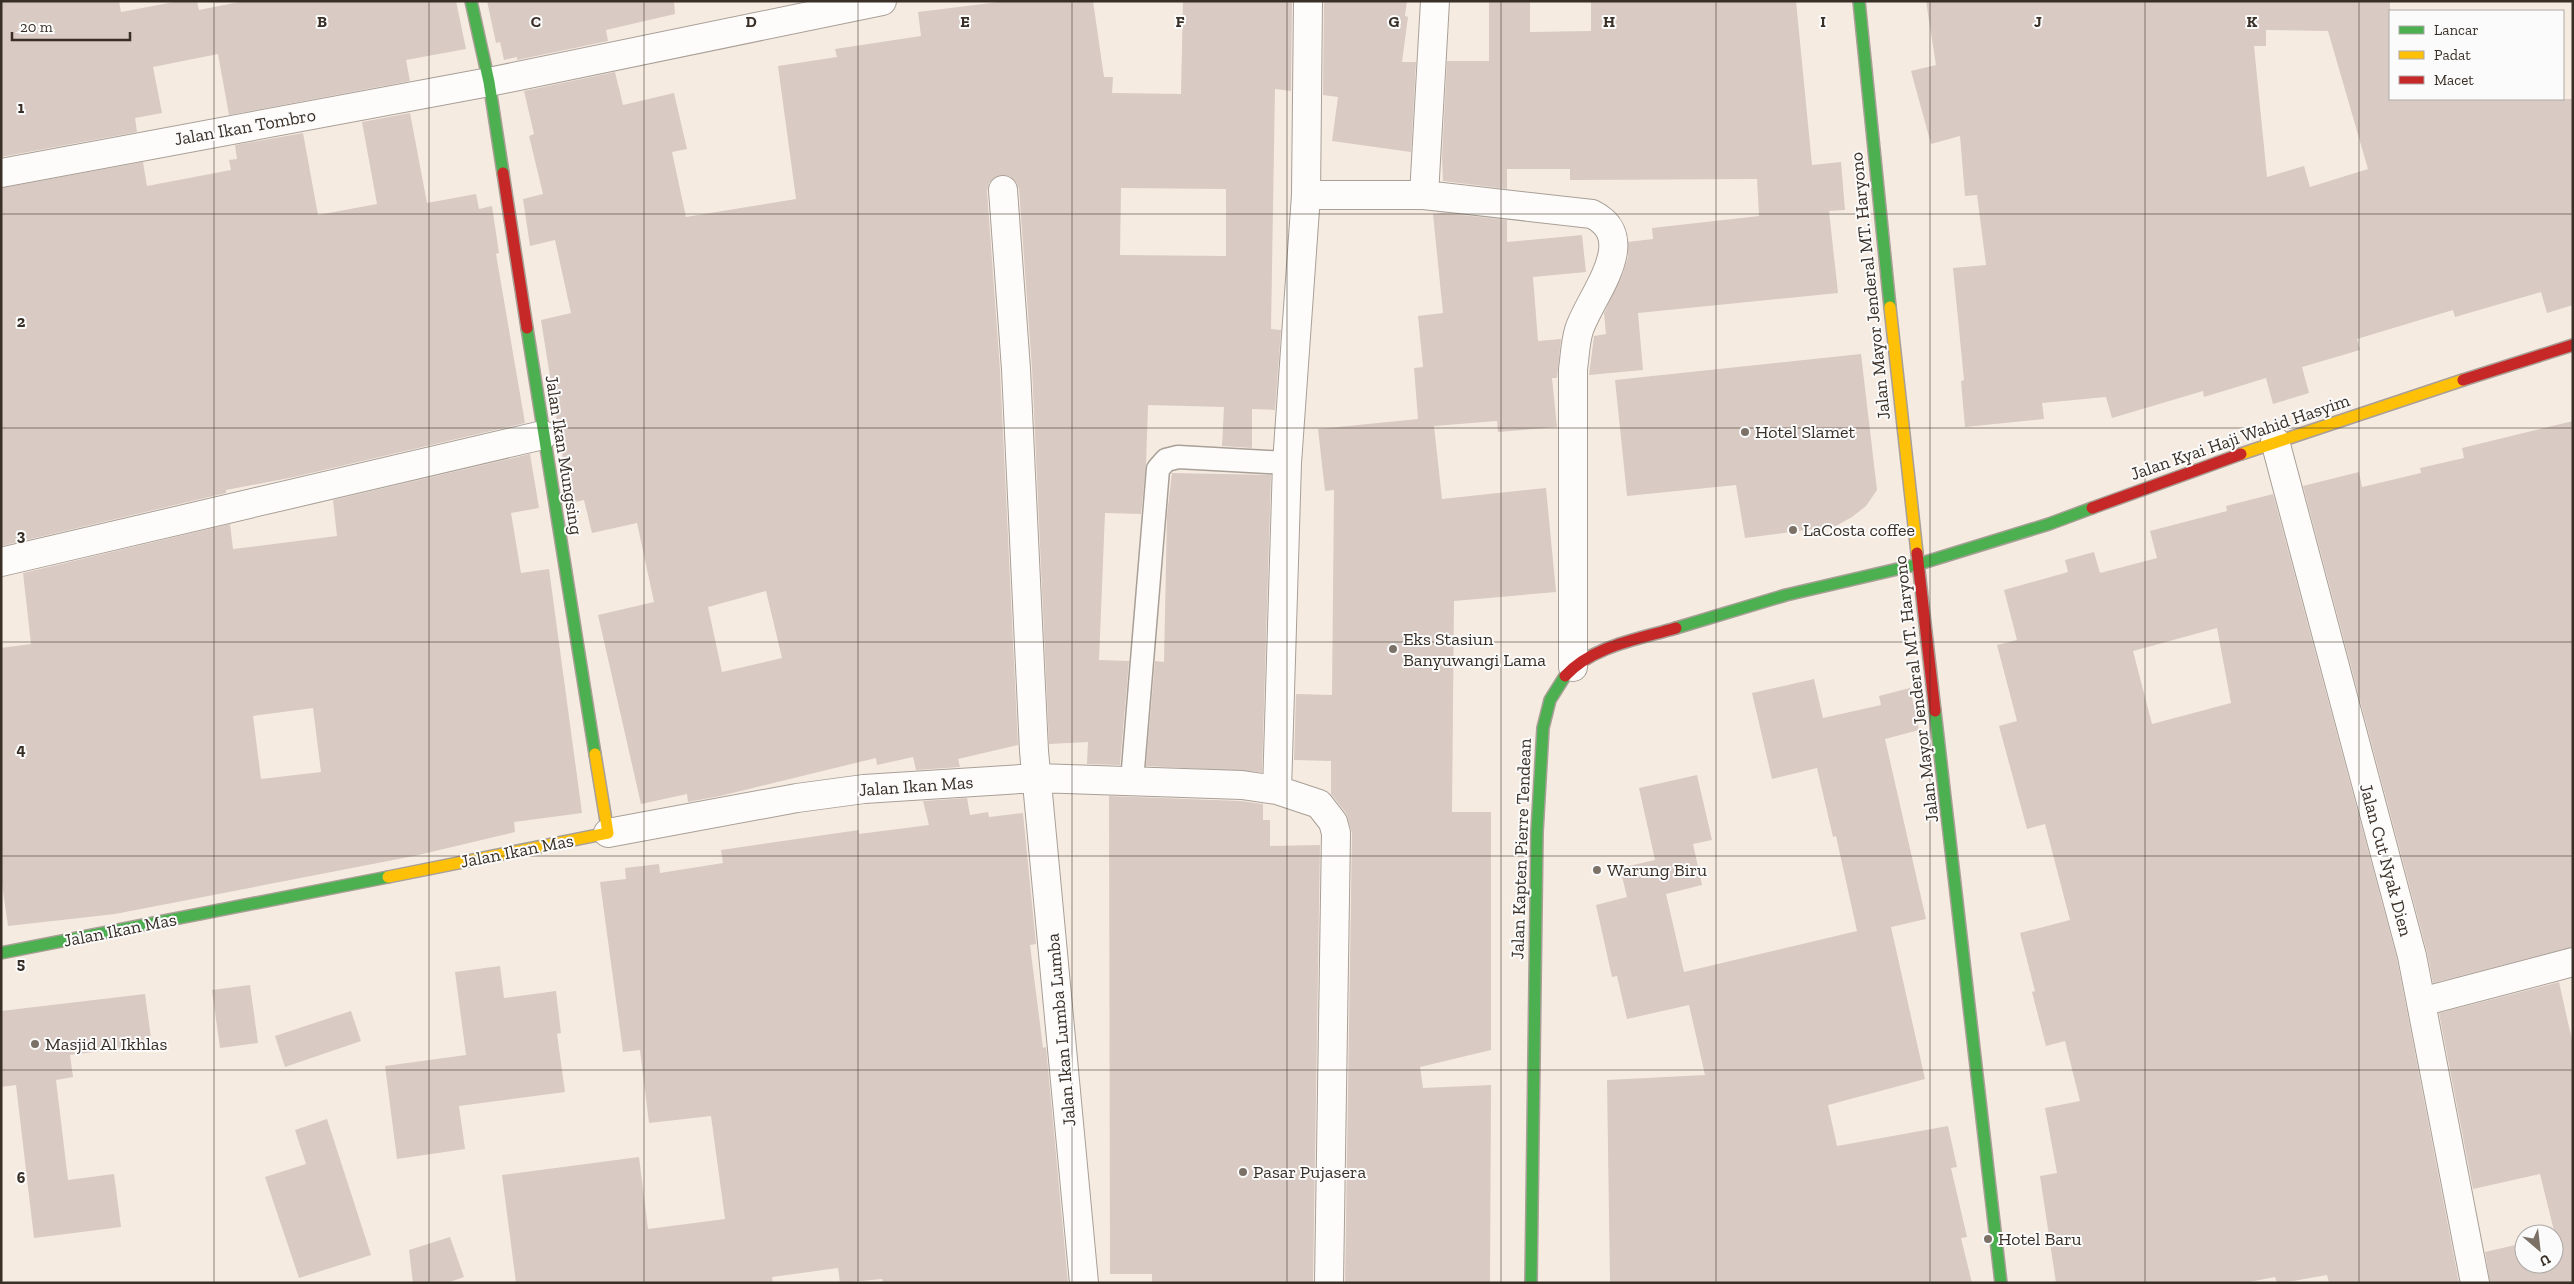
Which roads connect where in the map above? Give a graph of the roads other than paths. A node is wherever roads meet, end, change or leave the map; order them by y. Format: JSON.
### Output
{"nodes":[{"id":1,"x":470,"y":1,"type":"edge"},
{"id":2,"x":882,"y":1,"type":"edge"},
{"id":3,"x":1308,"y":1,"type":"edge"},
{"id":4,"x":1435,"y":1,"type":"edge"},
{"id":5,"x":1859,"y":1,"type":"edge"},
{"id":6,"x":488,"y":82,"type":"junction"},
{"id":7,"x":1,"y":172,"type":"edge"},
{"id":8,"x":1003,"y":190,"type":"dead end"},
{"id":9,"x":1306,"y":194,"type":"junction"},
{"id":10,"x":1424,"y":195,"type":"junction"},
{"id":11,"x":2573,"y":345,"type":"edge"},
{"id":12,"x":543,"y":435,"type":"junction"},
{"id":13,"x":2275,"y":441,"type":"junction"},
{"id":14,"x":1287,"y":463,"type":"junction"},
{"id":15,"x":1,"y":562,"type":"edge"},
{"id":16,"x":1919,"y":564,"type":"junction"},
{"id":17,"x":1573,"y":667,"type":"junction"},
{"id":18,"x":1037,"y":778,"type":"junction"},
{"id":19,"x":1132,"y":780,"type":"junction"},
{"id":20,"x":1277,"y":790,"type":"junction"},
{"id":21,"x":608,"y":833,"type":"junction"},
{"id":22,"x":1,"y":953,"type":"edge"},
{"id":23,"x":2573,"y":962,"type":"edge"},
{"id":24,"x":2421,"y":1002,"type":"junction"},
{"id":25,"x":1084,"y":1283,"type":"edge"},
{"id":26,"x":1329,"y":1283,"type":"edge"},
{"id":27,"x":1531,"y":1283,"type":"edge"},
{"id":28,"x":2001,"y":1283,"type":"edge"},
{"id":29,"x":2475,"y":1283,"type":"edge"}],
"edges":[{"from":1,"to":6,"type":"main road","name":"Jalan Ikan Mungsing"},
{"from":2,"to":6,"type":"street","name":"Jalan Ikan Tombro"},
{"from":3,"to":9,"type":"street"},
{"from":4,"to":10,"type":"street"},
{"from":5,"to":16,"type":"main road","name":"Jalan Mayor Jenderal MT. Haryono"},
{"from":6,"to":7,"type":"street","name":"Jalan Ikan Tombro"},
{"from":6,"to":12,"type":"main road","name":"Jalan Ikan Mungsing"},
{"from":8,"to":18,"type":"street","name":"Jalan Ikan Lumba Lumba"},
{"from":9,"to":10,"type":"street"},
{"from":9,"to":14,"type":"street"},
{"from":10,"to":17,"type":"street"},
{"from":11,"to":13,"type":"main road","name":"Jalan Kyai Haji Wahid Hasyim"},
{"from":12,"to":15,"type":"street"},
{"from":12,"to":21,"type":"main road","name":"Jalan Ikan Mungsing"},
{"from":13,"to":16,"type":"main road","name":"Jalan Kyai Haji Wahid Hasyim"},
{"from":13,"to":24,"type":"street","name":"Jalan Cut Nyak Dien"},
{"from":14,"to":19,"type":"lane"},
{"from":14,"to":20,"type":"street"},
{"from":16,"to":17,"type":"main road","name":"Jalan Kapten Pierre Tendean"},
{"from":16,"to":28,"type":"main road","name":"Jalan Mayor Jenderal MT. Haryono"},
{"from":17,"to":27,"type":"main road","name":"Jalan Kapten Pierre Tendean"},
{"from":18,"to":19,"type":"street","name":"Jalan Ikan Mas"},
{"from":18,"to":21,"type":"street","name":"Jalan Ikan Mas"},
{"from":18,"to":25,"type":"street","name":"Jalan Ikan Lumba Lumba"},
{"from":19,"to":20,"type":"street","name":"Jalan Ikan Mas"},
{"from":20,"to":26,"type":"street","name":"Jalan Ikan Mas"},
{"from":21,"to":22,"type":"main road","name":"Jalan Ikan Mas"},
{"from":23,"to":24,"type":"street"},
{"from":24,"to":29,"type":"street","name":"Jalan Cut Nyak Dien"}]}
